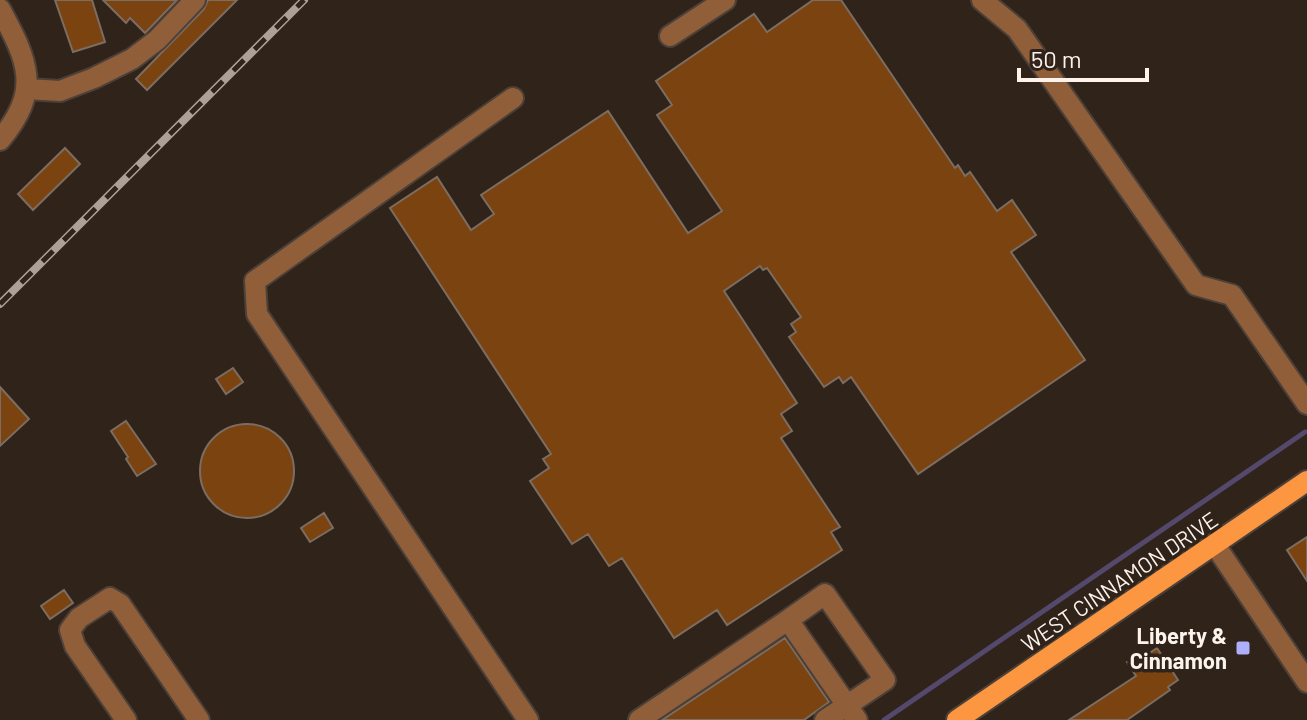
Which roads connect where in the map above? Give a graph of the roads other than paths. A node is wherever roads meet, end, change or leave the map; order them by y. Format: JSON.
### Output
{"nodes":[{"id":1,"x":195,"y":0,"type":"edge"},
{"id":2,"x":725,"y":0,"type":"edge"},
{"id":3,"x":982,"y":0,"type":"edge"},
{"id":4,"x":0,"y":9,"type":"edge"},
{"id":5,"x":670,"y":36,"type":"dead end"},
{"id":6,"x":27,"y":89,"type":"junction"},
{"id":7,"x":513,"y":98,"type":"dead end"},
{"id":8,"x":0,"y":140,"type":"edge"},
{"id":9,"x":1307,"y":404,"type":"edge"},
{"id":10,"x":1307,"y":481,"type":"edge"},
{"id":11,"x":1215,"y":545,"type":"junction"},
{"id":12,"x":788,"y":620,"type":"junction"},
{"id":13,"x":1307,"y":682,"type":"edge"},
{"id":14,"x":852,"y":713,"type":"edge"},
{"id":15,"x":126,"y":720,"type":"edge"},
{"id":16,"x":199,"y":720,"type":"edge"},
{"id":17,"x":528,"y":720,"type":"edge"},
{"id":18,"x":639,"y":720,"type":"edge"},
{"id":19,"x":825,"y":720,"type":"edge"},
{"id":20,"x":957,"y":720,"type":"edge"}],
"edges":[{"from":1,"to":6,"type":"street"},
{"from":2,"to":5,"type":"street"},
{"from":3,"to":9,"type":"street"},
{"from":4,"to":6,"type":"street"},
{"from":6,"to":8,"type":"street"},
{"from":7,"to":17,"type":"street"},
{"from":10,"to":11,"type":"main road","name":"WEST CINNAMON DRIVE"},
{"from":11,"to":13,"type":"street"},
{"from":11,"to":20,"type":"main road","name":"WEST CINNAMON DRIVE"},
{"from":12,"to":14,"type":"street"},
{"from":12,"to":14,"type":"street"},
{"from":12,"to":18,"type":"street"},
{"from":14,"to":19,"type":"street"},
{"from":15,"to":16,"type":"street"}]}
